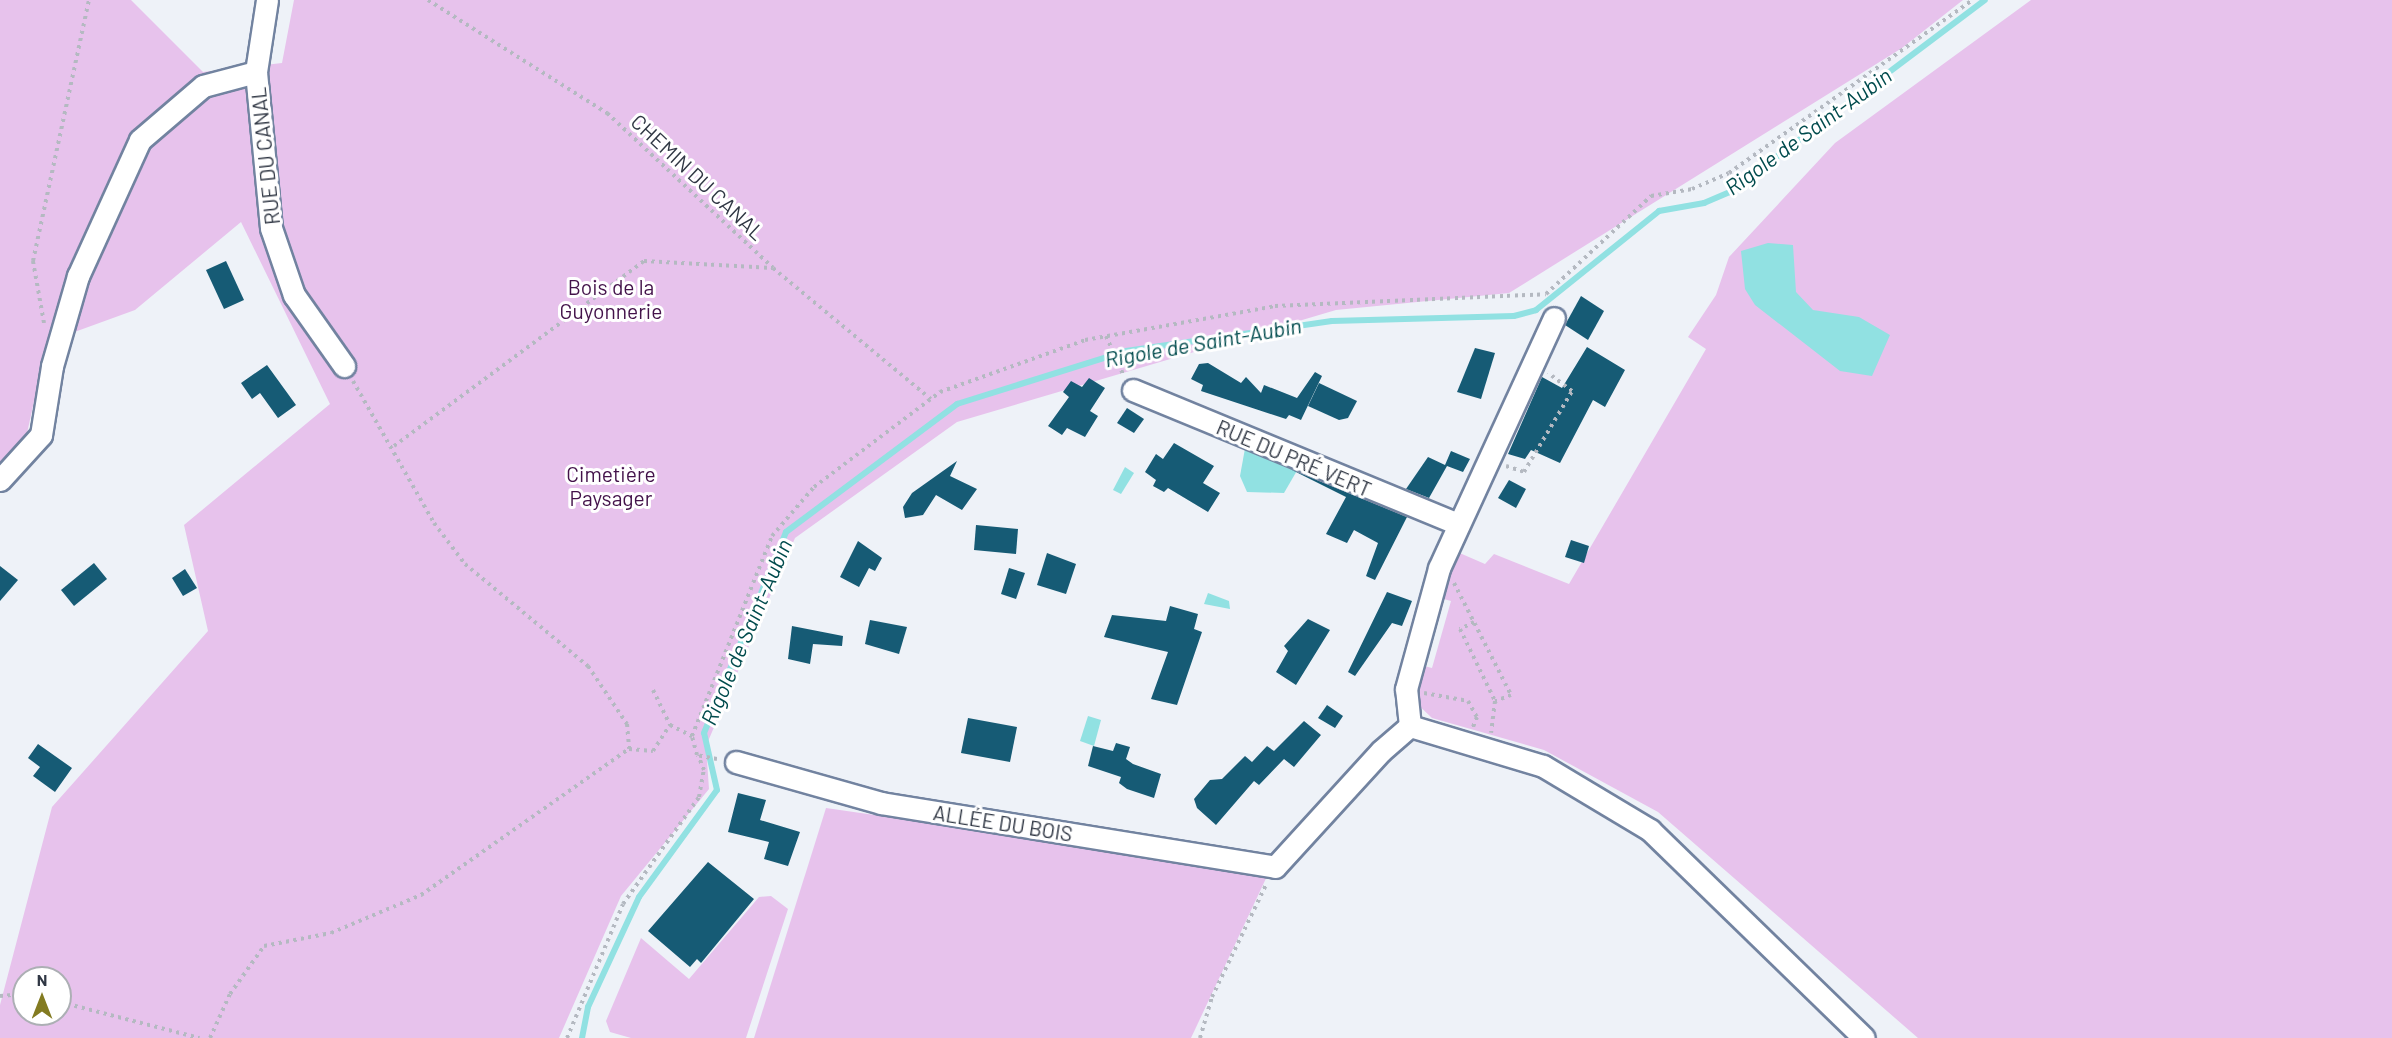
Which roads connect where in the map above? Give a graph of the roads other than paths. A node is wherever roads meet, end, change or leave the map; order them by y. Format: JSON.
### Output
{"nodes":[{"id":1,"x":267,"y":0,"type":"edge"},
{"id":2,"x":256,"y":72,"type":"junction"},
{"id":3,"x":1554,"y":318,"type":"dead end"},
{"id":4,"x":344,"y":366,"type":"road end"},
{"id":5,"x":1128,"y":381,"type":"road end"},
{"id":6,"x":0,"y":480,"type":"edge"},
{"id":7,"x":1455,"y":524,"type":"junction"},
{"id":8,"x":1410,"y":726,"type":"junction"},
{"id":9,"x":736,"y":762,"type":"dead end"},
{"id":10,"x":1864,"y":1038,"type":"edge"}],
"edges":[{"from":1,"to":2,"type":"street","name":"RUE DU CANAL"},
{"from":2,"to":4,"type":"street","name":"RUE DU CANAL"},
{"from":2,"to":6,"type":"street"},
{"from":3,"to":7,"type":"street"},
{"from":5,"to":7,"type":"street","name":"RUE DU PRÉ VERT"},
{"from":7,"to":8,"type":"street"},
{"from":8,"to":9,"type":"street","name":"ALLÉE DU BOIS"},
{"from":8,"to":10,"type":"street"}]}
